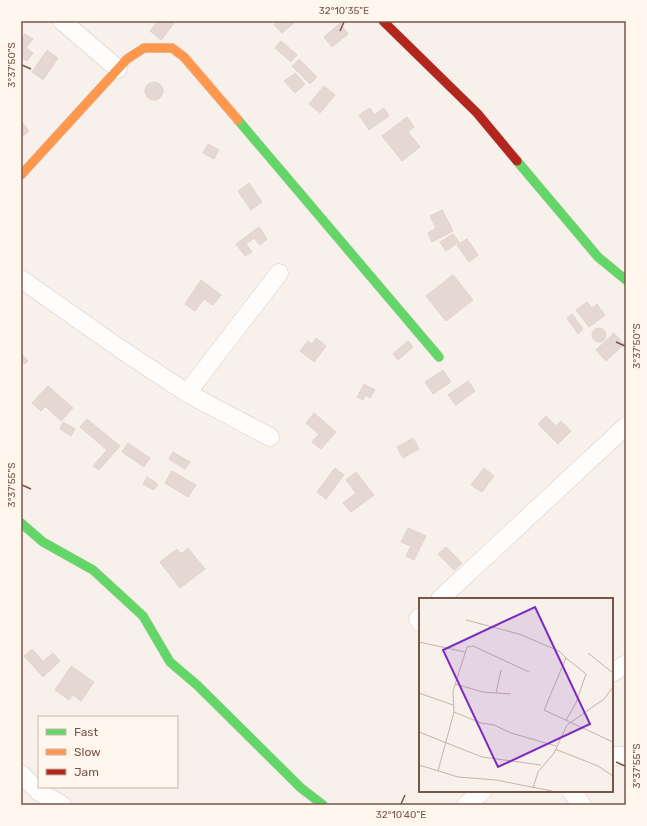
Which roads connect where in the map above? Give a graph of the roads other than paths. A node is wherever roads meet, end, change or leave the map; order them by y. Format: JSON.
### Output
{"nodes":[{"id":1,"x":62,"y":21,"type":"edge"},
{"id":2,"x":384,"y":21,"type":"edge"},
{"id":3,"x":118,"y":69,"type":"junction"},
{"id":4,"x":21,"y":175,"type":"edge"},
{"id":5,"x":279,"y":273,"type":"dead end"},
{"id":6,"x":21,"y":279,"type":"edge"},
{"id":7,"x":626,"y":280,"type":"edge"},
{"id":8,"x":439,"y":357,"type":"dead end"},
{"id":9,"x":187,"y":393,"type":"junction"},
{"id":10,"x":626,"y":426,"type":"edge"},
{"id":11,"x":270,"y":437,"type":"dead end"},
{"id":12,"x":21,"y":523,"type":"edge"},
{"id":13,"x":441,"y":598,"type":"edge"},
{"id":14,"x":626,"y":664,"type":"edge"},
{"id":15,"x":613,"y":673,"type":"edge"},
{"id":16,"x":613,"y":756,"type":"edge"},
{"id":17,"x":626,"y":756,"type":"edge"},
{"id":18,"x":21,"y":774,"type":"edge"},
{"id":19,"x":482,"y":792,"type":"edge"},
{"id":20,"x":572,"y":792,"type":"edge"},
{"id":21,"x":62,"y":805,"type":"edge"},
{"id":22,"x":323,"y":805,"type":"edge"},
{"id":23,"x":466,"y":805,"type":"edge"},
{"id":24,"x":582,"y":805,"type":"edge"}],
"edges":[{"from":1,"to":3,"type":"street"},
{"from":2,"to":7,"type":"street"},
{"from":3,"to":4,"type":"street"},
{"from":3,"to":8,"type":"street"},
{"from":5,"to":9,"type":"street"},
{"from":6,"to":9,"type":"street"},
{"from":9,"to":11,"type":"street"},
{"from":10,"to":13,"type":"street"},
{"from":12,"to":22,"type":"street"},
{"from":14,"to":15,"type":"street"},
{"from":16,"to":17,"type":"street"},
{"from":18,"to":21,"type":"street"},
{"from":19,"to":23,"type":"street"},
{"from":20,"to":24,"type":"street"}]}
